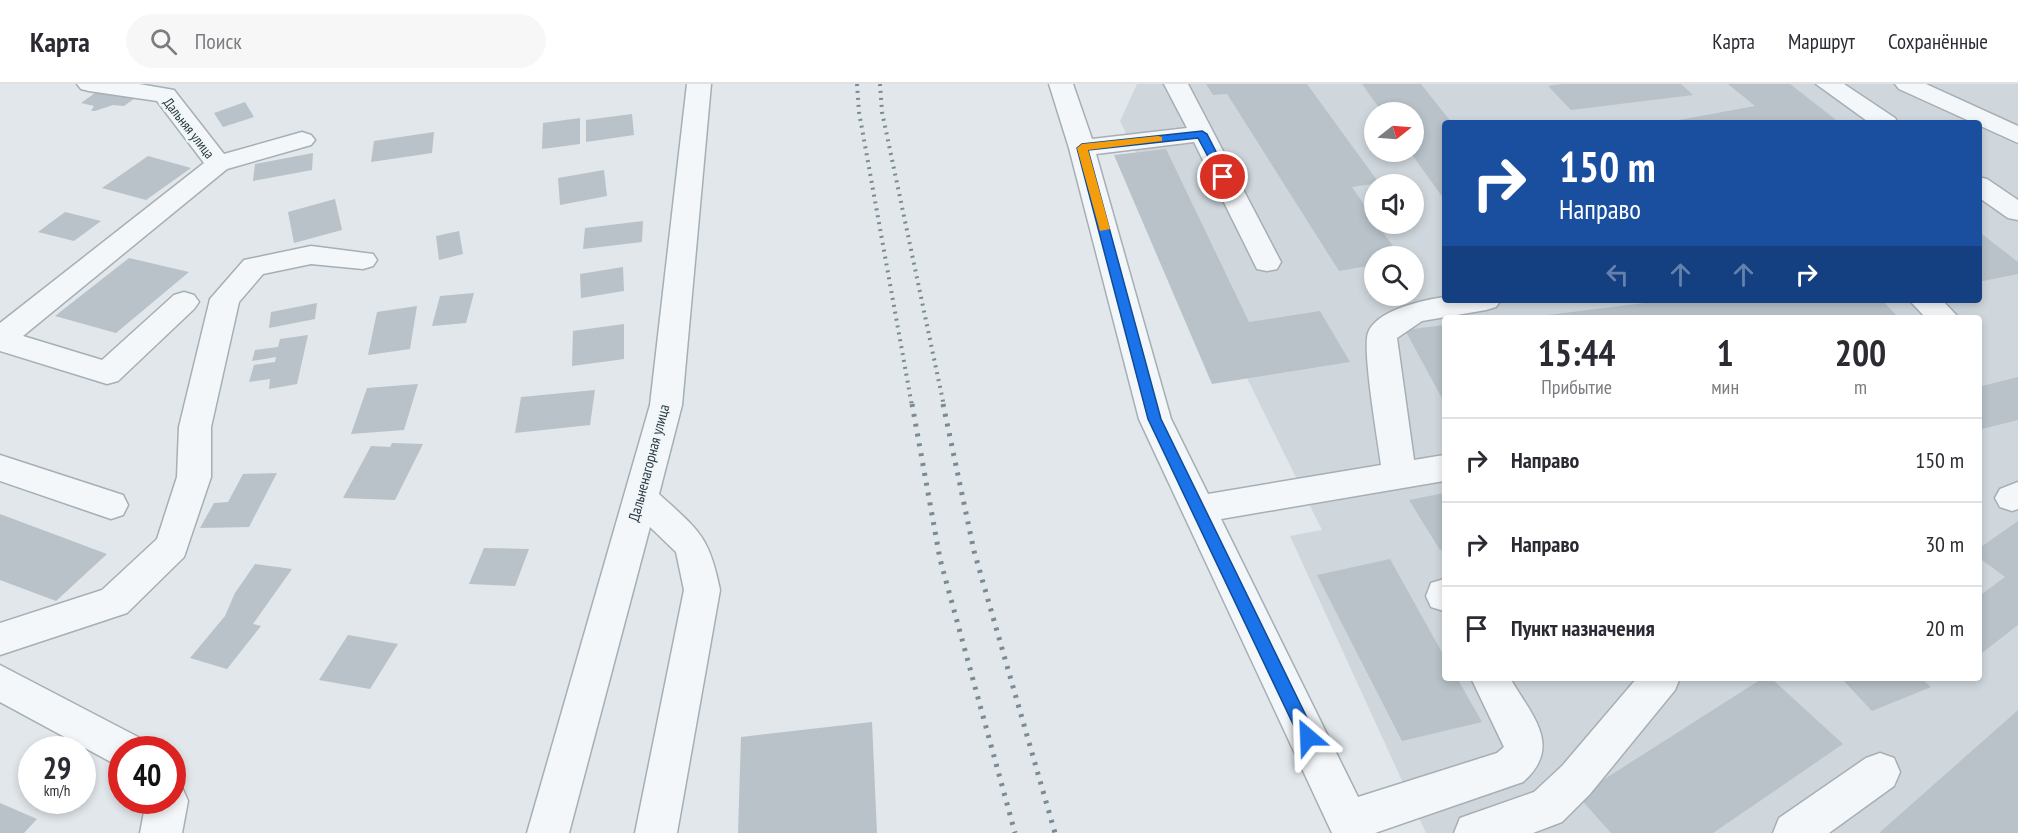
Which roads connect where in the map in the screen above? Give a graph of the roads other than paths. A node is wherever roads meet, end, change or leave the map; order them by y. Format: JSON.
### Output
{"nodes":[{"id":1,"x":89,"y":84,"type":"edge"},
{"id":2,"x":699,"y":84,"type":"edge"},
{"id":3,"x":1061,"y":84,"type":"edge"},
{"id":4,"x":1176,"y":84,"type":"edge"},
{"id":5,"x":1828,"y":84,"type":"edge"},
{"id":6,"x":1908,"y":84,"type":"edge"},
{"id":7,"x":1882,"y":120,"type":"edge"},
{"id":8,"x":1202,"y":134,"type":"junction"},
{"id":9,"x":2018,"y":135,"type":"edge"},
{"id":10,"x":302,"y":140,"type":"dead end"},
{"id":11,"x":1082,"y":148,"type":"junction"},
{"id":12,"x":218,"y":165,"type":"junction"},
{"id":13,"x":1982,"y":188,"type":"edge"},
{"id":14,"x":2018,"y":212,"type":"edge"},
{"id":15,"x":363,"y":260,"type":"dead end"},
{"id":16,"x":1267,"y":262,"type":"dead end"},
{"id":17,"x":184,"y":302,"type":"dead end"},
{"id":18,"x":1468,"y":303,"type":"edge"},
{"id":19,"x":1927,"y":303,"type":"edge"},
{"id":20,"x":1941,"y":315,"type":"edge"},
{"id":21,"x":0,"y":340,"type":"edge"},
{"id":22,"x":0,"y":468,"type":"edge"},
{"id":23,"x":1442,"y":468,"type":"edge"},
{"id":24,"x":1399,"y":472,"type":"dead end"},
{"id":25,"x":640,"y":497,"type":"junction"},
{"id":26,"x":111,"y":505,"type":"dead end"},
{"id":27,"x":1199,"y":509,"type":"junction"},
{"id":28,"x":0,"y":639,"type":"edge"},
{"id":29,"x":1492,"y":681,"type":"edge"},
{"id":30,"x":1658,"y":681,"type":"edge"},
{"id":31,"x":0,"y":682,"type":"edge"},
{"id":32,"x":108,"y":741,"type":"edge"},
{"id":33,"x":1880,"y":771,"type":"dead end"},
{"id":34,"x":164,"y":814,"type":"edge"},
{"id":35,"x":1351,"y":827,"type":"edge"},
{"id":36,"x":160,"y":833,"type":"edge"},
{"id":37,"x":548,"y":833,"type":"edge"},
{"id":38,"x":656,"y":833,"type":"edge"},
{"id":39,"x":1475,"y":833,"type":"edge"},
{"id":40,"x":1794,"y":833,"type":"edge"}],
"edges":[{"from":1,"to":12,"type":"street","name":"Дальняя улица"},
{"from":2,"to":25,"type":"street","name":"Дальненагорная улица"},
{"from":3,"to":11,"type":"street"},
{"from":4,"to":8,"type":"street"},
{"from":5,"to":7,"type":"street"},
{"from":6,"to":9,"type":"street"},
{"from":8,"to":11,"type":"street"},
{"from":8,"to":16,"type":"street"},
{"from":10,"to":12,"type":"street"},
{"from":11,"to":27,"type":"street"},
{"from":12,"to":21,"type":"street"},
{"from":13,"to":14,"type":"street"},
{"from":15,"to":28,"type":"street"},
{"from":17,"to":21,"type":"street"},
{"from":18,"to":24,"type":"street"},
{"from":19,"to":20,"type":"street"},
{"from":22,"to":26,"type":"street"},
{"from":23,"to":27,"type":"street"},
{"from":25,"to":37,"type":"street","name":"Дальненагорная улица"},
{"from":25,"to":38,"type":"street"},
{"from":27,"to":35,"type":"street"},
{"from":29,"to":35,"type":"street"},
{"from":30,"to":39,"type":"street"},
{"from":31,"to":32,"type":"street"},
{"from":33,"to":40,"type":"street"},
{"from":34,"to":36,"type":"street"}]}
